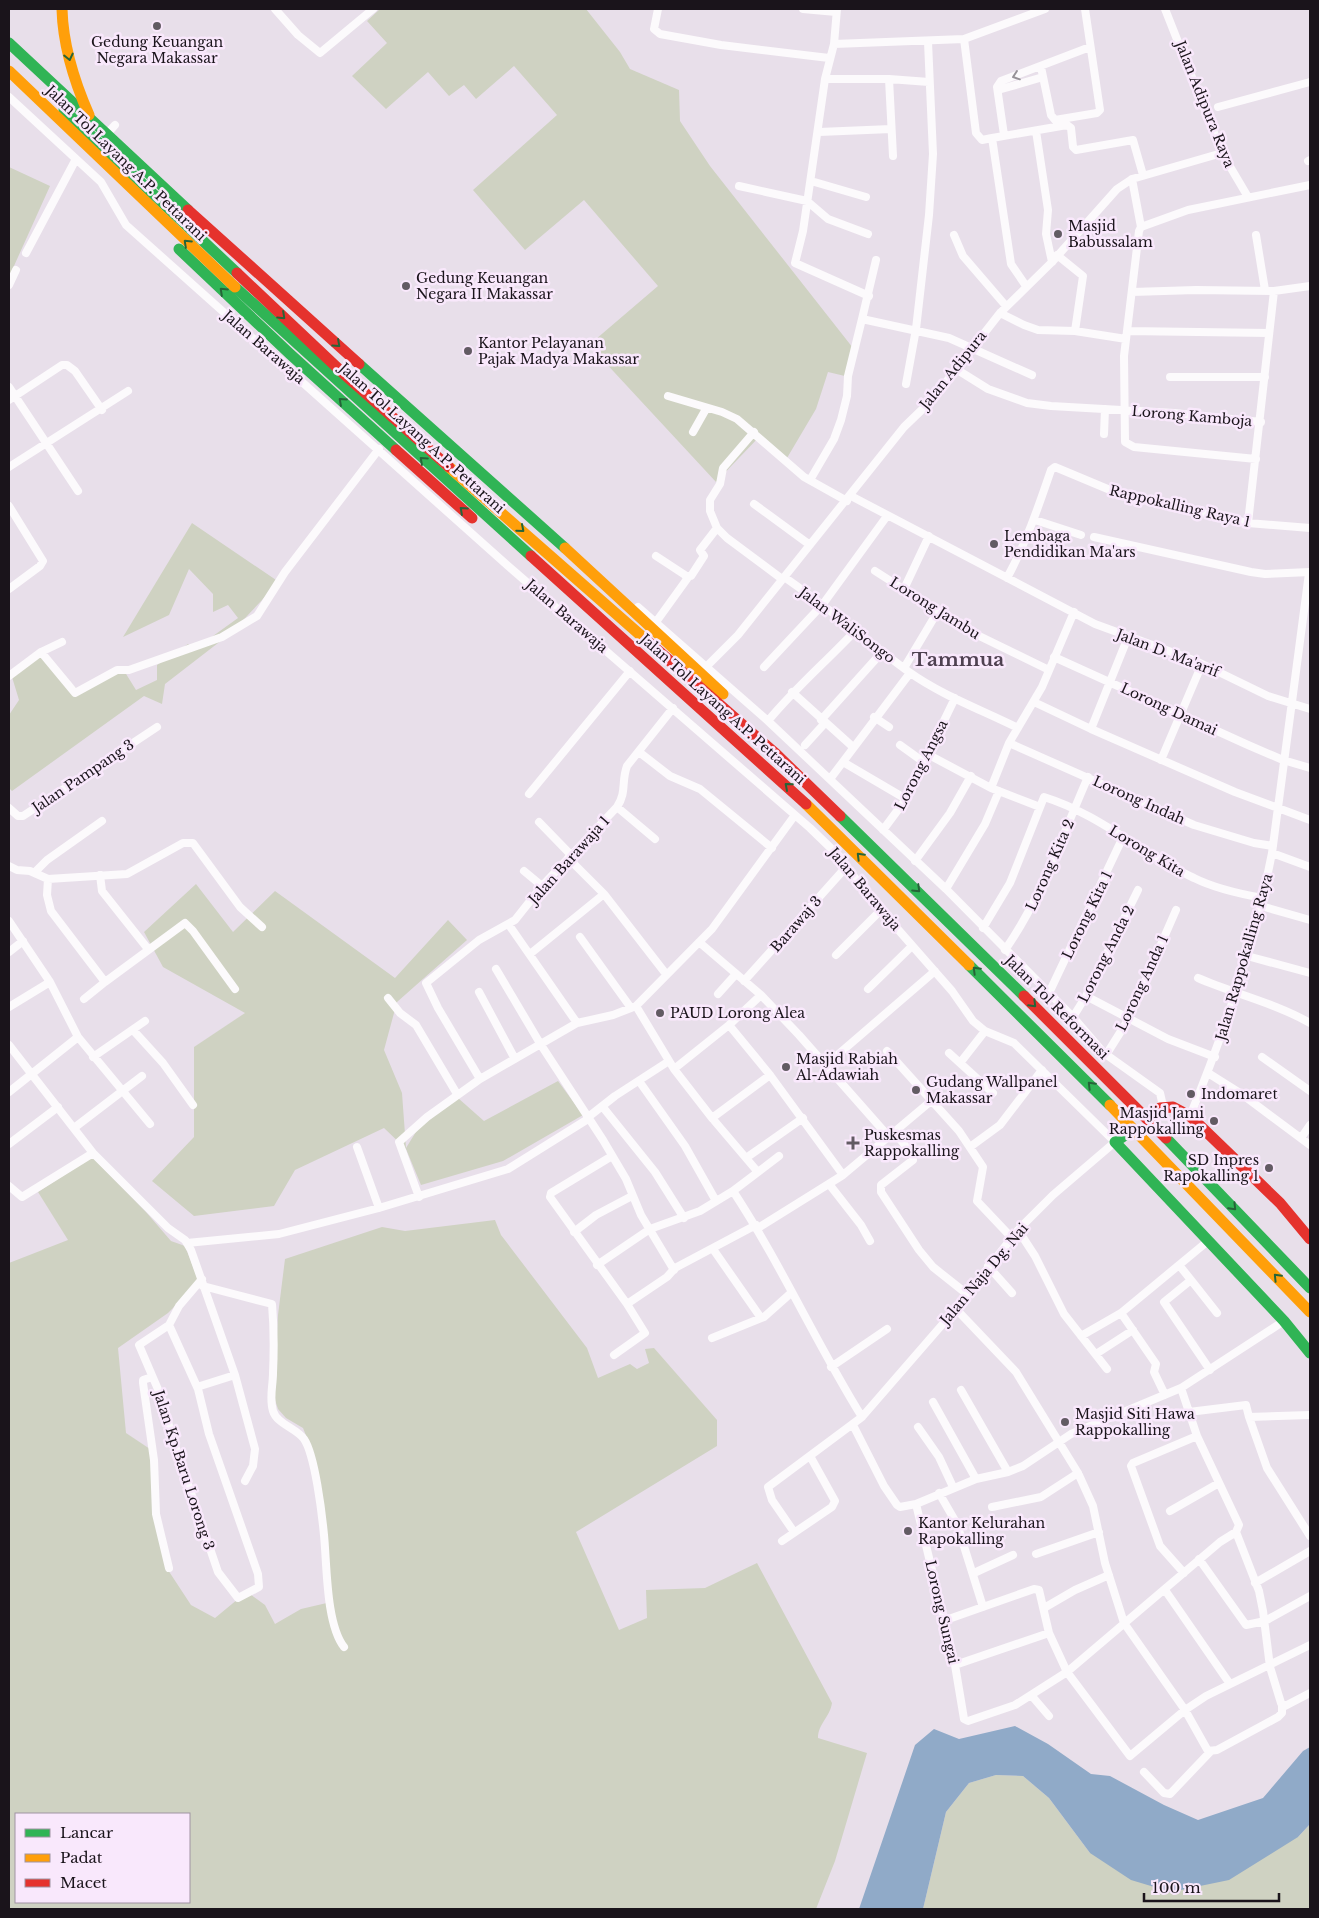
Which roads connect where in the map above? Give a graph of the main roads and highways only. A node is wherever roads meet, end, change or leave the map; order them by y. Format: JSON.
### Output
{"nodes":[{"id":1,"x":62,"y":9,"type":"edge"},
{"id":2,"x":9,"y":43,"type":"edge"},
{"id":3,"x":9,"y":58,"type":"edge"},
{"id":4,"x":9,"y":70,"type":"edge"},
{"id":5,"x":9,"y":82,"type":"edge"},
{"id":6,"x":91,"y":120,"type":"junction"},
{"id":7,"x":740,"y":745,"type":"junction"},
{"id":8,"x":776,"y":754,"type":"joint"},
{"id":9,"x":845,"y":818,"type":"junction"},
{"id":10,"x":1162,"y":1107,"type":"road end"},
{"id":11,"x":1120,"y":1139,"type":"road end"},
{"id":12,"x":1310,"y":1239,"type":"edge"},
{"id":13,"x":1310,"y":1288,"type":"edge"},
{"id":14,"x":1310,"y":1312,"type":"edge"},
{"id":15,"x":1310,"y":1353,"type":"edge"}],
"edges":[{"from":1,"to":6,"type":"main road","one_way":true},
{"from":2,"to":6,"type":"main road"},
{"from":3,"to":8,"type":"main road","name":"Jalan Tol Layang A.P. Pettarani","one_way":true},
{"from":7,"to":4,"type":"main road","name":"Jalan Tol Layang A.P. Pettarani","one_way":true},
{"from":7,"to":5,"type":"main road","one_way":true},
{"from":6,"to":9,"type":"main road","one_way":true},
{"from":14,"to":7,"type":"main road","name":"Jalan Tol Layang A.P. Pettarani","one_way":true},
{"from":8,"to":9,"type":"main road","name":"Jalan Tol Reformasi"},
{"from":9,"to":13,"type":"main road","name":"Jalan Tol Reformasi","one_way":true},
{"from":10,"to":12,"type":"main road"},
{"from":11,"to":15,"type":"main road"}]}
